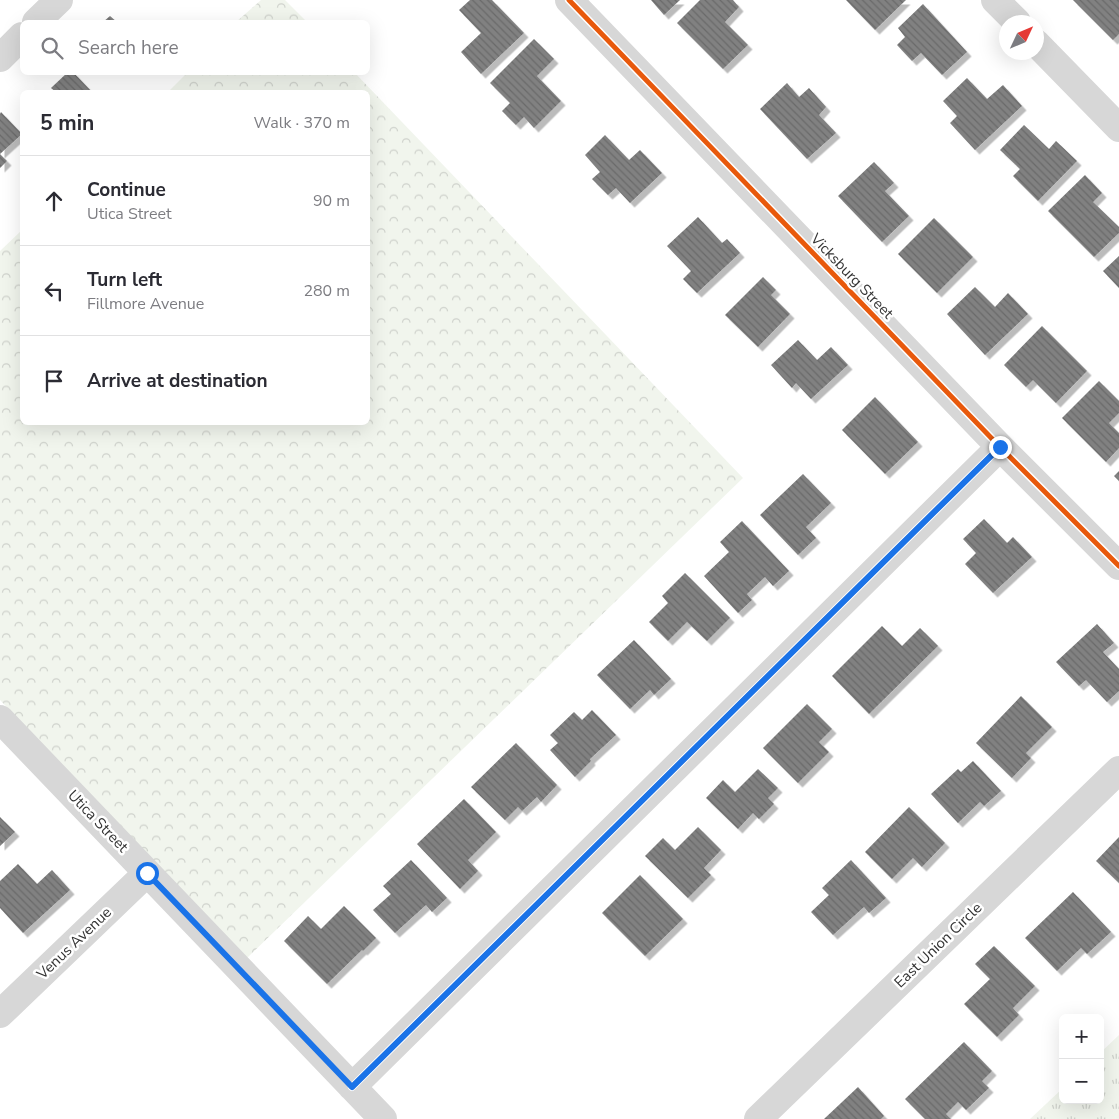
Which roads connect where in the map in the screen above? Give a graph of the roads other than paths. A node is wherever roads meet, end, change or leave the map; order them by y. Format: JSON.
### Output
{"nodes":[{"id":1,"x":59,"y":0,"type":"edge"},
{"id":2,"x":569,"y":0,"type":"edge"},
{"id":3,"x":995,"y":0,"type":"edge"},
{"id":4,"x":1010,"y":15,"type":"edge"},
{"id":5,"x":38,"y":20,"type":"edge"},
{"id":6,"x":20,"y":38,"type":"edge"},
{"id":7,"x":1044,"y":50,"type":"edge"},
{"id":8,"x":0,"y":58,"type":"edge"},
{"id":9,"x":1119,"y":128,"type":"edge"},
{"id":10,"x":1000,"y":447,"type":"junction"},
{"id":11,"x":1119,"y":566,"type":"edge"},
{"id":12,"x":0,"y":719,"type":"edge"},
{"id":13,"x":1119,"y":770,"type":"edge"},
{"id":14,"x":147,"y":873,"type":"junction"},
{"id":15,"x":0,"y":1014,"type":"edge"},
{"id":16,"x":352,"y":1087,"type":"junction"},
{"id":17,"x":383,"y":1119,"type":"edge"},
{"id":18,"x":758,"y":1119,"type":"edge"}],
"edges":[{"from":1,"to":5,"type":"street"},
{"from":2,"to":10,"type":"street","name":"Vicksburg Street"},
{"from":3,"to":4,"type":"street"},
{"from":6,"to":8,"type":"street"},
{"from":7,"to":9,"type":"street"},
{"from":10,"to":11,"type":"street","name":"Vicksburg Street"},
{"from":10,"to":16,"type":"street"},
{"from":12,"to":14,"type":"street","name":"Utica Street"},
{"from":13,"to":18,"type":"street","name":"East Union Circle"},
{"from":14,"to":15,"type":"street","name":"Venus Avenue"},
{"from":14,"to":16,"type":"street","name":"Utica Street"},
{"from":16,"to":17,"type":"street","name":"Utica Street"}]}
